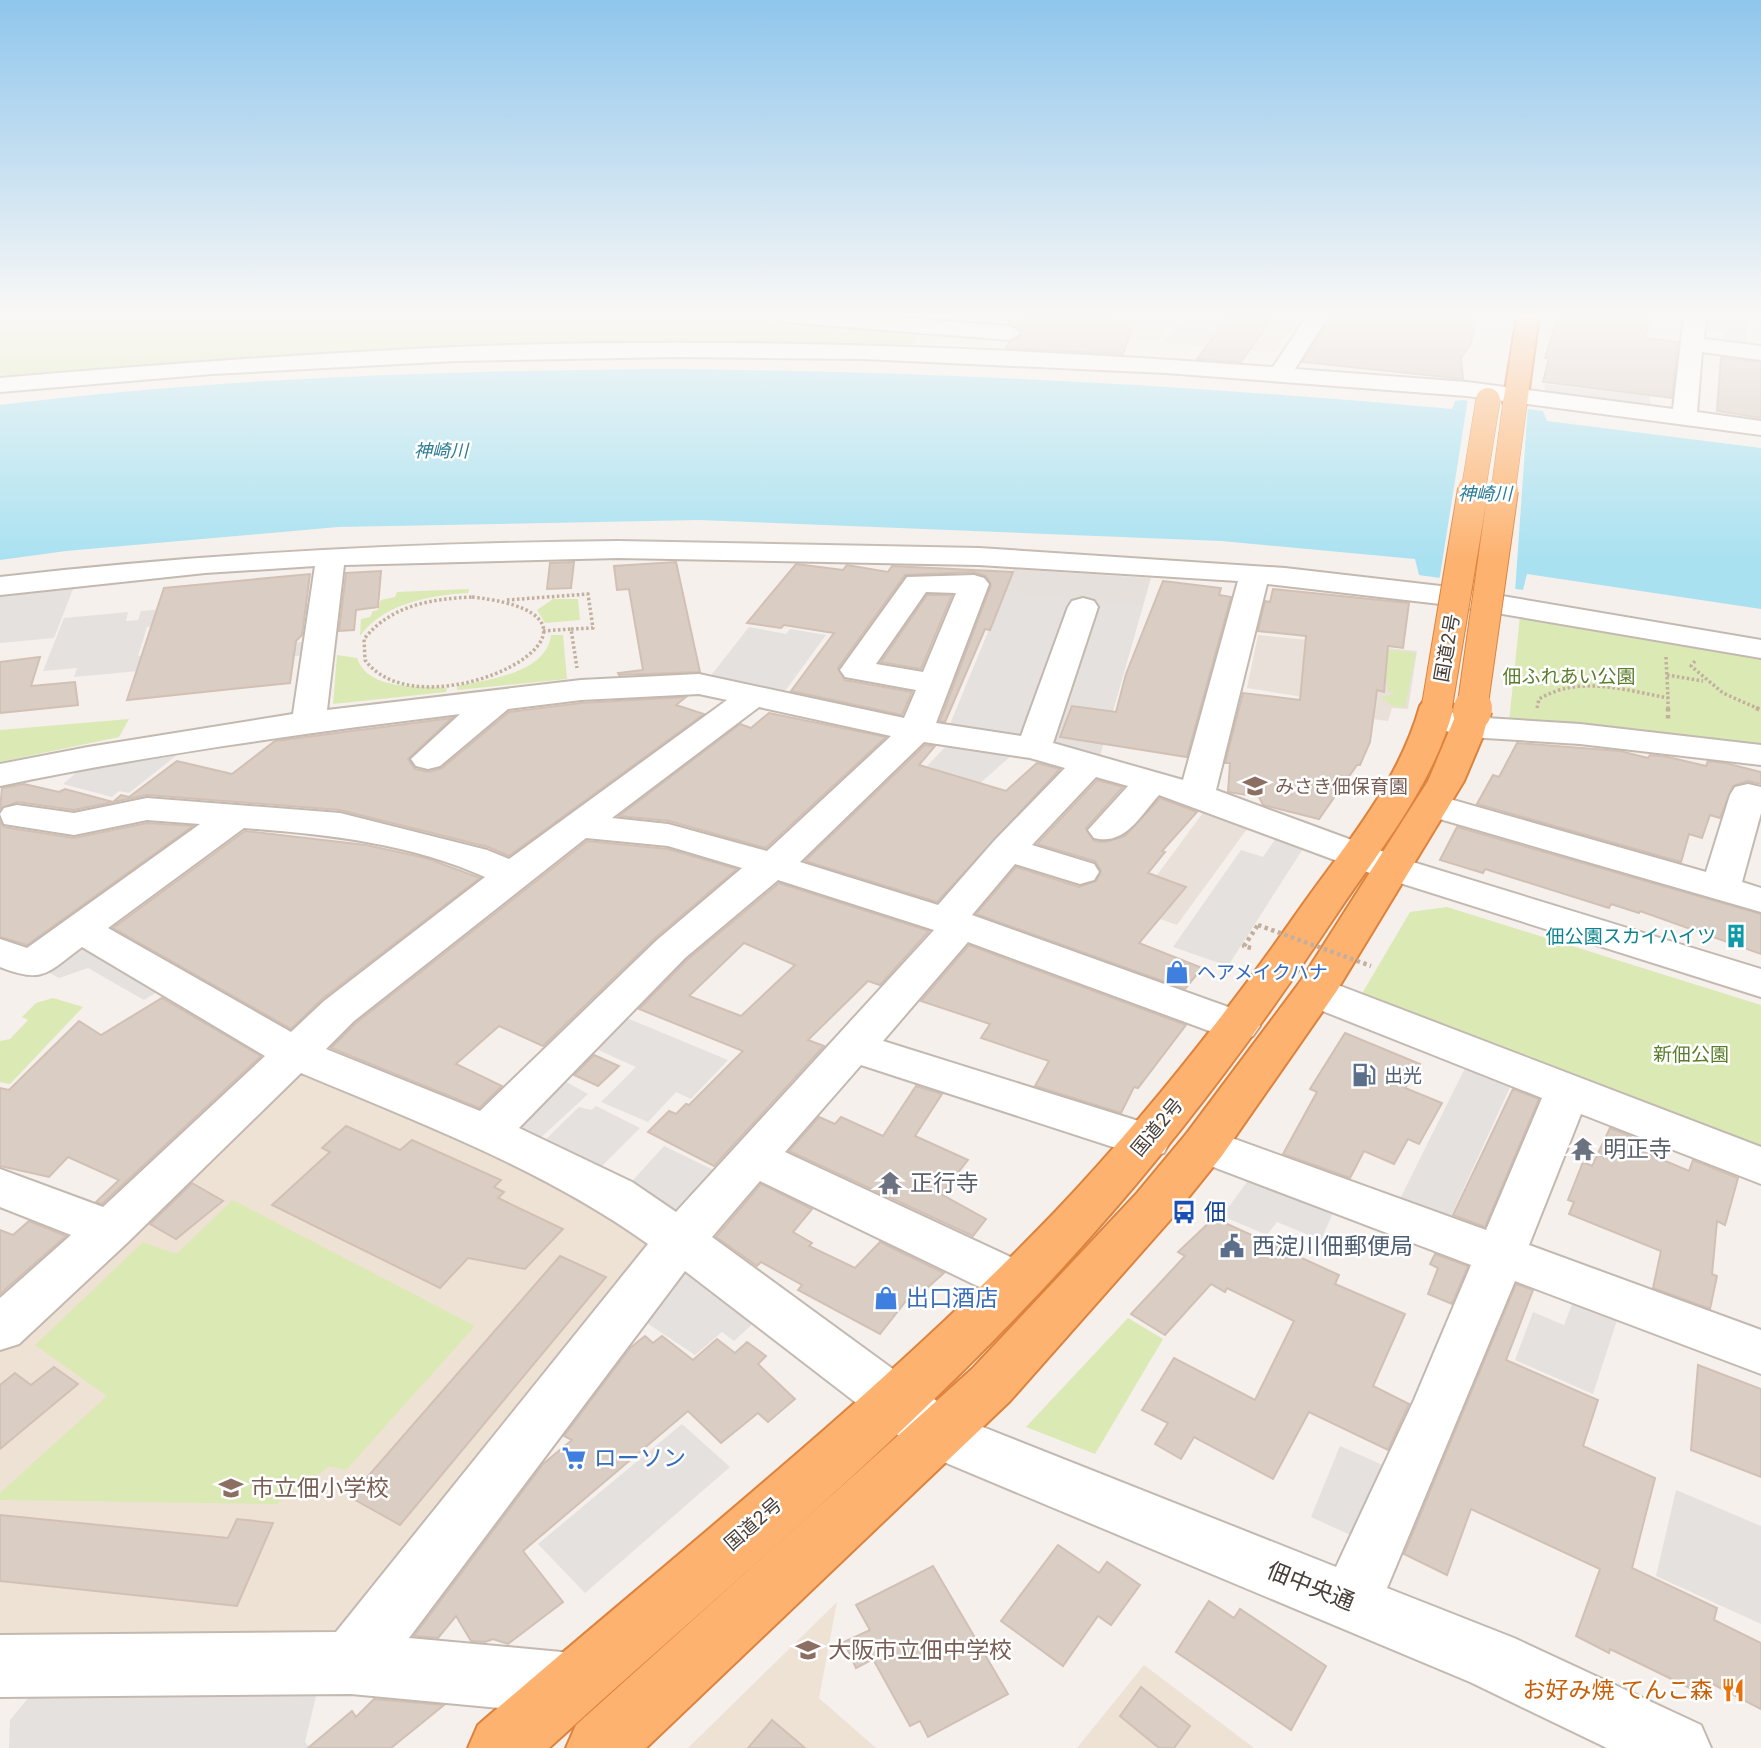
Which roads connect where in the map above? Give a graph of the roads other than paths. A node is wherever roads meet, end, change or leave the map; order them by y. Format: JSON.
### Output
{"nodes":[{"id":1,"x":1499,"y":398,"type":"edge"},
{"id":2,"x":1534,"y":398,"type":"edge"},
{"id":3,"x":1686,"y":398,"type":"edge"},
{"id":4,"x":1684,"y":418,"type":"junction"},
{"id":5,"x":1761,"y":428,"type":"edge"},
{"id":6,"x":331,"y":557,"type":"junction"},
{"id":7,"x":1255,"y":574,"type":"junction"},
{"id":8,"x":0,"y":586,"type":"edge"},
{"id":9,"x":1083,"y":607,"type":"dead end"},
{"id":10,"x":1761,"y":649,"type":"edge"},
{"id":11,"x":934,"y":684,"type":"dead end"},
{"id":12,"x":753,"y":696,"type":"junction"},
{"id":13,"x":500,"y":698,"type":"junction"},
{"id":14,"x":1453,"y":716,"type":"junction"},
{"id":15,"x":309,"y":722,"type":"junction"},
{"id":16,"x":916,"y":731,"type":"junction"},
{"id":17,"x":1034,"y":748,"type":"junction"},
{"id":18,"x":1761,"y":755,"type":"edge"},
{"id":19,"x":88,"y":757,"type":"junction"},
{"id":20,"x":428,"y":759,"type":"dead end"},
{"id":21,"x":1088,"y":765,"type":"junction"},
{"id":22,"x":0,"y":775,"type":"edge"},
{"id":23,"x":1151,"y":782,"type":"junction"},
{"id":24,"x":1197,"y":796,"type":"junction"},
{"id":25,"x":1761,"y":799,"type":"edge"},
{"id":26,"x":1432,"y":805,"type":"junction"},
{"id":27,"x":233,"y":818,"type":"junction"},
{"id":28,"x":8,"y":822,"type":"edge"},
{"id":29,"x":580,"y":826,"type":"junction"},
{"id":30,"x":1107,"y":830,"type":"dead end"},
{"id":31,"x":1007,"y":849,"type":"junction"},
{"id":32,"x":1375,"y":861,"type":"junction"},
{"id":33,"x":772,"y":867,"type":"junction"},
{"id":34,"x":1080,"y":872,"type":"dead end"},
{"id":35,"x":512,"y":876,"type":"junction"},
{"id":36,"x":1721,"y":887,"type":"junction"},
{"id":37,"x":1761,"y":900,"type":"edge"},
{"id":38,"x":953,"y":922,"type":"junction"},
{"id":39,"x":81,"y":929,"type":"junction"},
{"id":40,"x":0,"y":952,"type":"edge"},
{"id":41,"x":1761,"y":982,"type":"edge"},
{"id":42,"x":1315,"y":992,"type":"junction"},
{"id":43,"x":1238,"y":1026,"type":"junction"},
{"id":44,"x":854,"y":1047,"type":"junction"},
{"id":45,"x":296,"y":1054,"type":"junction"},
{"id":46,"x":1568,"y":1090,"type":"junction"},
{"id":47,"x":487,"y":1132,"type":"junction"},
{"id":48,"x":1147,"y":1141,"type":"junction"},
{"id":49,"x":1204,"y":1145,"type":"junction"},
{"id":50,"x":754,"y":1158,"type":"junction"},
{"id":51,"x":1761,"y":1166,"type":"edge"},
{"id":52,"x":0,"y":1187,"type":"edge"},
{"id":53,"x":110,"y":1230,"type":"junction"},
{"id":54,"x":680,"y":1240,"type":"junction"},
{"id":55,"x":1500,"y":1255,"type":"junction"},
{"id":56,"x":1016,"y":1282,"type":"junction"},
{"id":57,"x":0,"y":1329,"type":"edge"},
{"id":58,"x":1761,"y":1352,"type":"edge"},
{"id":59,"x":894,"y":1400,"type":"junction"},
{"id":60,"x":940,"y":1435,"type":"junction"},
{"id":61,"x":1351,"y":1602,"type":"junction"},
{"id":62,"x":351,"y":1663,"type":"junction"},
{"id":63,"x":0,"y":1666,"type":"edge"},
{"id":64,"x":572,"y":1684,"type":"junction"},
{"id":65,"x":501,"y":1748,"type":"edge"},
{"id":66,"x":599,"y":1748,"type":"edge"},
{"id":67,"x":1678,"y":1748,"type":"edge"}],
"edges":[{"from":1,"to":14,"type":"highway","name":"国道2号","bridge":true},
{"from":2,"to":4,"type":"street"},
{"from":3,"to":4,"type":"street"},
{"from":4,"to":5,"type":"street"},
{"from":6,"to":7,"type":"street"},
{"from":6,"to":8,"type":"street"},
{"from":6,"to":15,"type":"street"},
{"from":7,"to":10,"type":"street"},
{"from":7,"to":24,"type":"street"},
{"from":9,"to":17,"type":"street"},
{"from":11,"to":16,"type":"street"},
{"from":12,"to":13,"type":"street"},
{"from":12,"to":16,"type":"street"},
{"from":12,"to":29,"type":"street"},
{"from":13,"to":15,"type":"street"},
{"from":13,"to":20,"type":"street"},
{"from":14,"to":18,"type":"street"},
{"from":14,"to":26,"type":"highway","name":"国道2号"},
{"from":14,"to":32,"type":"highway","name":"国道2号"},
{"from":15,"to":19,"type":"street"},
{"from":16,"to":17,"type":"street"},
{"from":16,"to":33,"type":"street"},
{"from":17,"to":21,"type":"street"},
{"from":19,"to":22,"type":"street"},
{"from":19,"to":28,"type":"street"},
{"from":21,"to":23,"type":"street"},
{"from":21,"to":31,"type":"street"},
{"from":23,"to":24,"type":"street"},
{"from":23,"to":30,"type":"street"},
{"from":24,"to":32,"type":"street"},
{"from":25,"to":36,"type":"street"},
{"from":26,"to":32,"type":"highway","name":"国道2号"},
{"from":26,"to":36,"type":"street"},
{"from":27,"to":28,"type":"street"},
{"from":27,"to":35,"type":"street"},
{"from":27,"to":39,"type":"street"},
{"from":29,"to":33,"type":"street"},
{"from":29,"to":35,"type":"street"},
{"from":31,"to":34,"type":"street"},
{"from":31,"to":38,"type":"street"},
{"from":32,"to":41,"type":"street"},
{"from":32,"to":42,"type":"highway","name":"国道2号"},
{"from":32,"to":43,"type":"highway","name":"国道2号"},
{"from":33,"to":38,"type":"street"},
{"from":33,"to":47,"type":"street"},
{"from":35,"to":45,"type":"street"},
{"from":36,"to":37,"type":"street"},
{"from":38,"to":43,"type":"street"},
{"from":38,"to":44,"type":"street"},
{"from":39,"to":40,"type":"street"},
{"from":39,"to":45,"type":"street","name":"佃中央通"},
{"from":42,"to":46,"type":"street"},
{"from":42,"to":49,"type":"highway","name":"国道2号"},
{"from":43,"to":48,"type":"highway","name":"国道2号"},
{"from":44,"to":48,"type":"street"},
{"from":44,"to":50,"type":"street"},
{"from":45,"to":47,"type":"street","name":"佃中央通"},
{"from":45,"to":53,"type":"street"},
{"from":46,"to":51,"type":"street"},
{"from":46,"to":55,"type":"street"},
{"from":47,"to":54,"type":"street","name":"佃中央通"},
{"from":48,"to":56,"type":"highway","name":"国道2号"},
{"from":49,"to":55,"type":"street"},
{"from":49,"to":60,"type":"highway","name":"国道2号"},
{"from":50,"to":54,"type":"street"},
{"from":50,"to":56,"type":"street"},
{"from":52,"to":53,"type":"street"},
{"from":53,"to":57,"type":"street"},
{"from":54,"to":59,"type":"street","name":"佃中央通"},
{"from":54,"to":62,"type":"street"},
{"from":55,"to":58,"type":"street"},
{"from":55,"to":61,"type":"street"},
{"from":56,"to":59,"type":"highway","name":"国道2号"},
{"from":59,"to":60,"type":"street","name":"佃中央通"},
{"from":59,"to":64,"type":"highway","name":"国道2号"},
{"from":60,"to":61,"type":"street","name":"佃中央通"},
{"from":60,"to":66,"type":"highway","name":"国道2号"},
{"from":61,"to":67,"type":"street","name":"佃中央通"},
{"from":62,"to":63,"type":"street"},
{"from":62,"to":64,"type":"street"},
{"from":64,"to":65,"type":"highway","name":"国道2号"}]}
